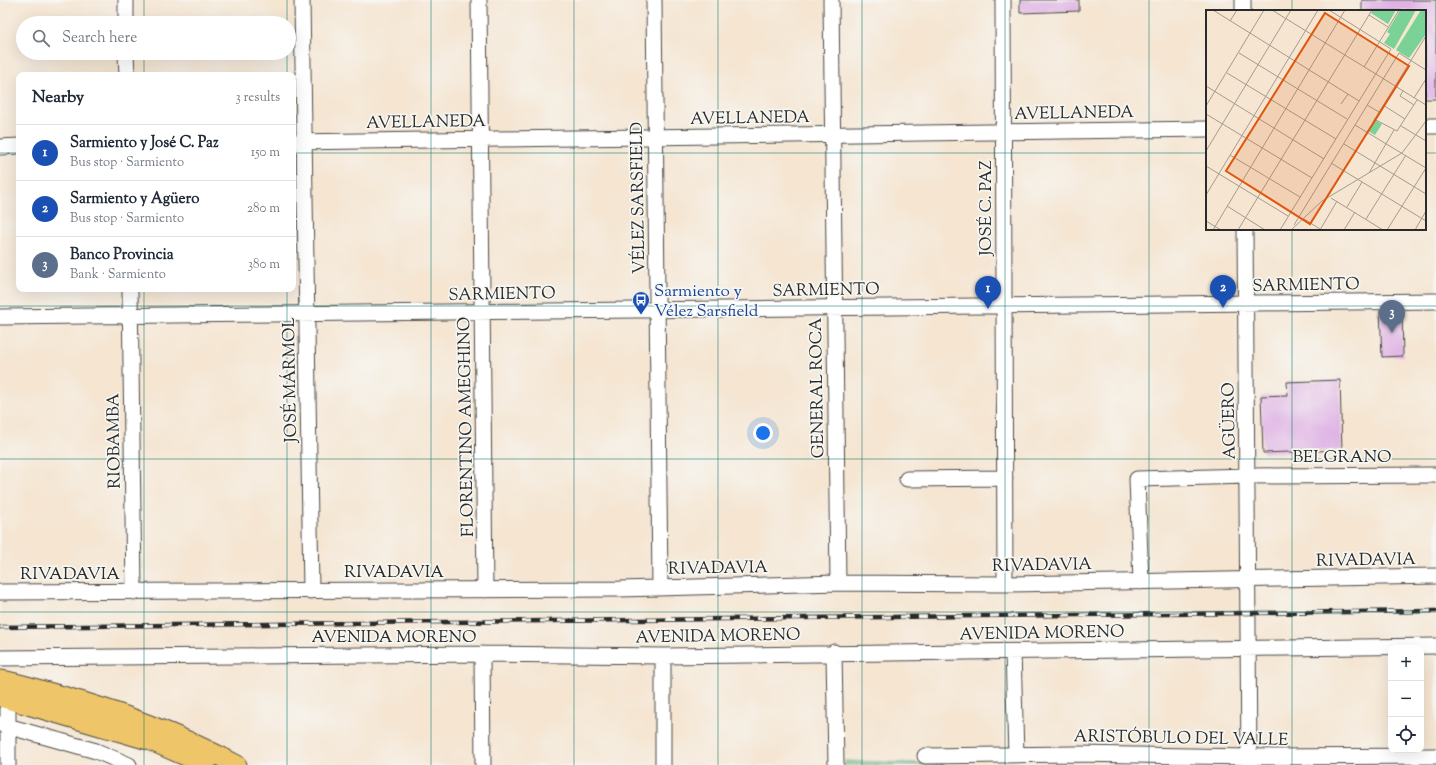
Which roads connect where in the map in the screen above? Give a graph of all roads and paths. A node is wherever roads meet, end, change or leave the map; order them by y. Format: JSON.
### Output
{"nodes":[{"id":1,"x":126,"y":0,"type":"edge"},
{"id":2,"x":302,"y":0,"type":"edge"},
{"id":3,"x":480,"y":0,"type":"edge"},
{"id":4,"x":654,"y":0,"type":"edge"},
{"id":5,"x":831,"y":0,"type":"edge"},
{"id":6,"x":1003,"y":0,"type":"edge"},
{"id":7,"x":126,"y":16,"type":"edge"},
{"id":8,"x":126,"y":60,"type":"edge"},
{"id":9,"x":127,"y":72,"type":"edge"},
{"id":10,"x":1206,"y":129,"type":"edge"},
{"id":11,"x":1004,"y":132,"type":"junction"},
{"id":12,"x":832,"y":134,"type":"junction"},
{"id":13,"x":655,"y":137,"type":"junction"},
{"id":14,"x":481,"y":140,"type":"junction"},
{"id":15,"x":299,"y":142,"type":"edge"},
{"id":16,"x":16,"y":146,"type":"edge"},
{"id":17,"x":0,"y":147,"type":"edge"},
{"id":18,"x":1245,"y":230,"type":"edge"},
{"id":19,"x":130,"y":292,"type":"edge"},
{"id":20,"x":1436,"y":301,"type":"edge"},
{"id":21,"x":1246,"y":304,"type":"junction"},
{"id":22,"x":1004,"y":306,"type":"junction"},
{"id":23,"x":834,"y":308,"type":"junction"},
{"id":24,"x":657,"y":310,"type":"junction"},
{"id":25,"x":483,"y":312,"type":"junction"},
{"id":26,"x":307,"y":314,"type":"junction"},
{"id":27,"x":130,"y":316,"type":"junction"},
{"id":28,"x":0,"y":317,"type":"edge"},
{"id":29,"x":1436,"y":474,"type":"edge"},
{"id":30,"x":1248,"y":476,"type":"junction"},
{"id":31,"x":907,"y":478,"type":"dead end"},
{"id":32,"x":1005,"y":478,"type":"junction"},
{"id":33,"x":1436,"y":576,"type":"edge"},
{"id":34,"x":1249,"y":580,"type":"junction"},
{"id":35,"x":1141,"y":582,"type":"junction"},
{"id":36,"x":838,"y":583,"type":"junction"},
{"id":37,"x":1005,"y":584,"type":"junction"},
{"id":38,"x":660,"y":588,"type":"junction"},
{"id":39,"x":485,"y":590,"type":"junction"},
{"id":40,"x":311,"y":591,"type":"junction"},
{"id":41,"x":0,"y":592,"type":"edge"},
{"id":42,"x":134,"y":592,"type":"junction"},
{"id":43,"x":1436,"y":646,"type":"edge"},
{"id":44,"x":1248,"y":648,"type":"junction"},
{"id":45,"x":834,"y":652,"type":"junction"},
{"id":46,"x":1013,"y":652,"type":"junction"},
{"id":47,"x":482,"y":654,"type":"junction"},
{"id":48,"x":663,"y":656,"type":"junction"},
{"id":49,"x":0,"y":658,"type":"edge"},
{"id":50,"x":0,"y":680,"type":"edge"},
{"id":51,"x":4,"y":698,"type":"edge"},
{"id":52,"x":4,"y":725,"type":"edge"},
{"id":53,"x":1016,"y":755,"type":"junction"},
{"id":54,"x":926,"y":756,"type":"dead end"},
{"id":55,"x":1436,"y":756,"type":"edge"},
{"id":56,"x":1076,"y":760,"type":"edge"},
{"id":57,"x":950,"y":761,"type":"edge"},
{"id":58,"x":1249,"y":761,"type":"edge"},
{"id":59,"x":8,"y":765,"type":"edge"},
{"id":60,"x":129,"y":765,"type":"edge"},
{"id":61,"x":206,"y":765,"type":"edge"},
{"id":62,"x":237,"y":765,"type":"edge"},
{"id":63,"x":483,"y":765,"type":"edge"},
{"id":64,"x":663,"y":765,"type":"edge"},
{"id":65,"x":836,"y":765,"type":"edge"}],
"edges":[{"from":1,"to":7,"type":"street"},
{"from":2,"to":15,"type":"street","name":"JOSÉ MÁRMOL"},
{"from":3,"to":14,"type":"street","name":"FLORENTINO AMEGHINO"},
{"from":4,"to":13,"type":"street","name":"VÉLEZ SARSFIELD"},
{"from":5,"to":12,"type":"street","name":"GENERAL ROCA"},
{"from":6,"to":11,"type":"street","name":"JOSÉ C. PAZ"},
{"from":8,"to":9,"type":"street"},
{"from":10,"to":11,"type":"street","name":"AVELLANEDA"},
{"from":11,"to":12,"type":"street","name":"AVELLANEDA"},
{"from":11,"to":22,"type":"street","name":"JOSÉ C. PAZ"},
{"from":12,"to":13,"type":"street","name":"AVELLANEDA"},
{"from":12,"to":23,"type":"street","name":"GENERAL ROCA"},
{"from":13,"to":14,"type":"street","name":"AVELLANEDA"},
{"from":13,"to":24,"type":"street","name":"VÉLEZ SARSFIELD"},
{"from":14,"to":15,"type":"street","name":"AVELLANEDA"},
{"from":14,"to":25,"type":"street","name":"FLORENTINO AMEGHINO"},
{"from":15,"to":26,"type":"street","name":"JOSÉ MÁRMOL"},
{"from":16,"to":17,"type":"street"},
{"from":18,"to":21,"type":"street","name":"AGÜERO"},
{"from":19,"to":27,"type":"street","name":"RIOBAMBA"},
{"from":20,"to":21,"type":"street","name":"SARMIENTO"},
{"from":21,"to":22,"type":"street","name":"SARMIENTO"},
{"from":21,"to":30,"type":"street","name":"AGÜERO"},
{"from":22,"to":23,"type":"street","name":"SARMIENTO"},
{"from":22,"to":32,"type":"street","name":"JOSÉ C. PAZ"},
{"from":23,"to":24,"type":"street","name":"SARMIENTO"},
{"from":23,"to":36,"type":"street","name":"GENERAL ROCA"},
{"from":24,"to":25,"type":"street","name":"SARMIENTO"},
{"from":24,"to":38,"type":"street","name":"VÉLEZ SARSFIELD"},
{"from":25,"to":26,"type":"street","name":"SARMIENTO"},
{"from":25,"to":39,"type":"street","name":"FLORENTINO AMEGHINO"},
{"from":26,"to":27,"type":"street","name":"SARMIENTO"},
{"from":26,"to":40,"type":"street","name":"JOSÉ MÁRMOL"},
{"from":27,"to":28,"type":"street","name":"SARMIENTO"},
{"from":27,"to":42,"type":"street","name":"RIOBAMBA"},
{"from":29,"to":30,"type":"street","name":"BELGRANO"},
{"from":30,"to":34,"type":"street","name":"AGÜERO"},
{"from":30,"to":35,"type":"street","name":"BELGRANO"},
{"from":31,"to":32,"type":"street"},
{"from":32,"to":37,"type":"street","name":"JOSÉ C. PAZ"},
{"from":33,"to":34,"type":"street","name":"RIVADAVIA"},
{"from":34,"to":35,"type":"street","name":"RIVADAVIA"},
{"from":34,"to":44,"type":"street","name":"AGÜERO"},
{"from":35,"to":37,"type":"street","name":"RIVADAVIA"},
{"from":36,"to":37,"type":"street","name":"RIVADAVIA"},
{"from":36,"to":38,"type":"street","name":"RIVADAVIA"},
{"from":38,"to":39,"type":"street","name":"RIVADAVIA"},
{"from":39,"to":40,"type":"street","name":"RIVADAVIA"},
{"from":40,"to":42,"type":"street","name":"RIVADAVIA"},
{"from":41,"to":42,"type":"street","name":"RIVADAVIA"},
{"from":43,"to":44,"type":"street","name":"AVENIDA MORENO"},
{"from":44,"to":46,"type":"street","name":"AVENIDA MORENO"},
{"from":44,"to":58,"type":"street","name":"AGÜERO"},
{"from":45,"to":46,"type":"street","name":"AVENIDA MORENO"},
{"from":45,"to":48,"type":"street","name":"AVENIDA MORENO"},
{"from":45,"to":65,"type":"street"},
{"from":46,"to":53,"type":"street"},
{"from":47,"to":48,"type":"street","name":"AVENIDA MORENO"},
{"from":47,"to":49,"type":"street","name":"AVENIDA MORENO"},
{"from":47,"to":63,"type":"street"},
{"from":48,"to":64,"type":"street"},
{"from":50,"to":62,"type":"main road"},
{"from":51,"to":52,"type":"street"},
{"from":51,"to":61,"type":"main road"},
{"from":52,"to":59,"type":"street"},
{"from":52,"to":60,"type":"street"},
{"from":53,"to":56,"type":"street","name":"ARISTÓBULO DEL VALLE"},
{"from":53,"to":57,"type":"street","name":"ARISTÓBULO DEL VALLE"},
{"from":54,"to":57,"type":"street","name":"ARISTÓBULO DEL VALLE"},
{"from":55,"to":58,"type":"street","name":"ARISTÓBULO DEL VALLE"},
{"from":56,"to":58,"type":"street","name":"ARISTÓBULO DEL VALLE"}]}
